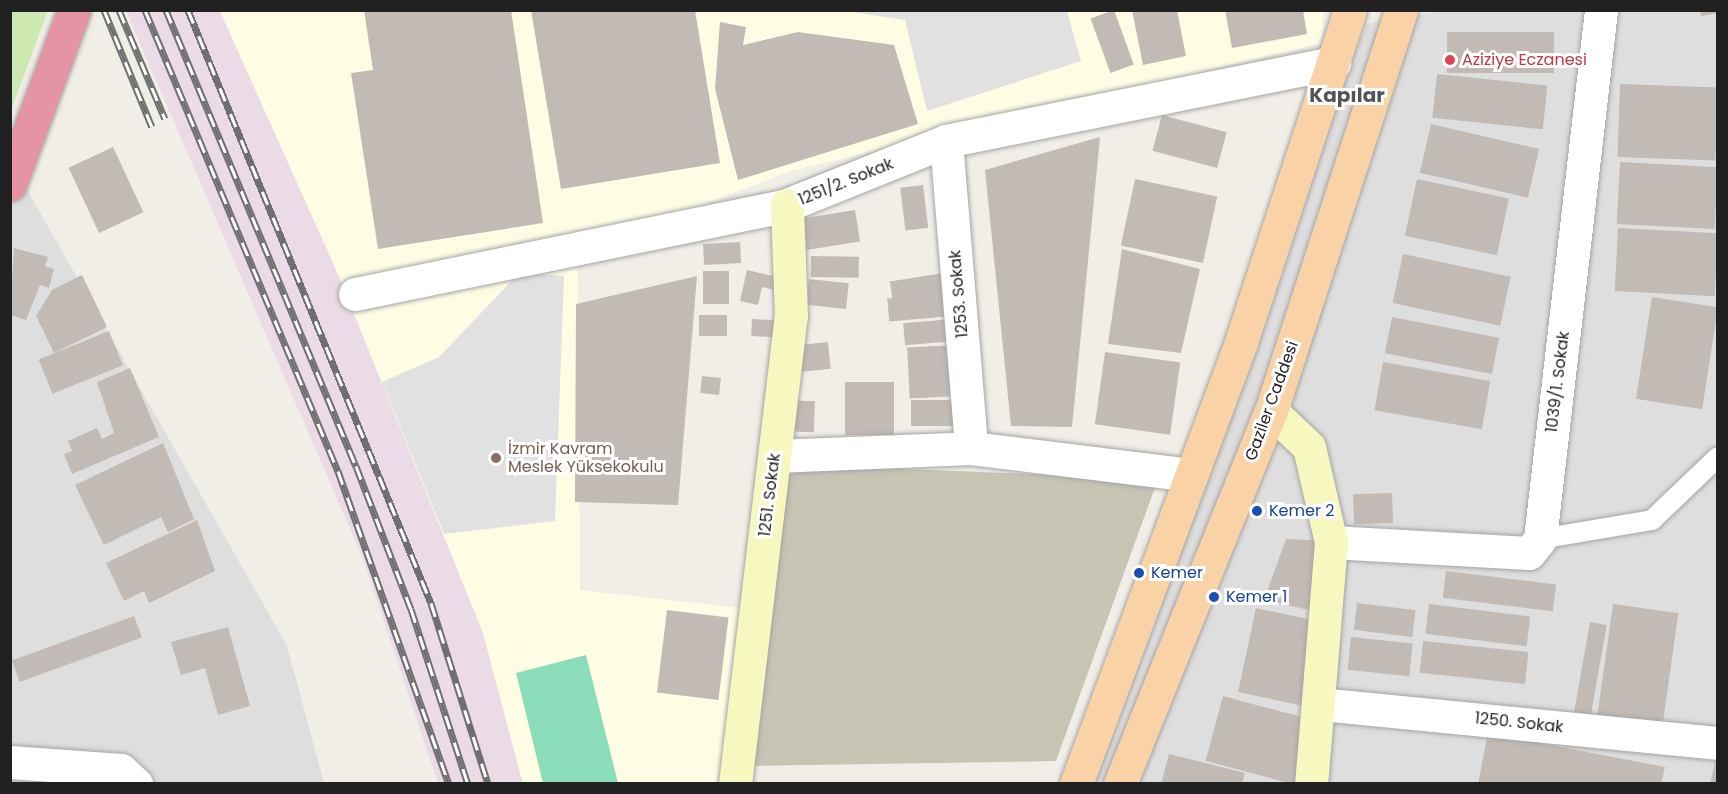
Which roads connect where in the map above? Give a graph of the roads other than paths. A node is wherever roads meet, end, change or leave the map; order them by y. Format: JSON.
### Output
{"nodes":[{"id":1,"x":74,"y":10,"type":"edge"},
{"id":2,"x":1350,"y":10,"type":"edge"},
{"id":3,"x":1401,"y":10,"type":"edge"},
{"id":4,"x":1601,"y":10,"type":"edge"},
{"id":5,"x":1334,"y":63,"type":"junction"},
{"id":6,"x":946,"y":141,"type":"junction"},
{"id":7,"x":10,"y":184,"type":"edge"},
{"id":8,"x":787,"y":206,"type":"junction"},
{"id":9,"x":355,"y":294,"type":"dead end"},
{"id":10,"x":1271,"y":411,"type":"junction"},
{"id":11,"x":971,"y":448,"type":"junction"},
{"id":12,"x":774,"y":456,"type":"junction"},
{"id":13,"x":1718,"y":457,"type":"edge"},
{"id":14,"x":1190,"y":475,"type":"junction"},
{"id":15,"x":1540,"y":539,"type":"junction"},
{"id":16,"x":1331,"y":542,"type":"junction"},
{"id":17,"x":1320,"y":704,"type":"junction"},
{"id":18,"x":1718,"y":743,"type":"edge"},
{"id":19,"x":10,"y":762,"type":"edge"},
{"id":20,"x":136,"y":783,"type":"edge"},
{"id":21,"x":735,"y":783,"type":"edge"},
{"id":22,"x":1076,"y":783,"type":"edge"},
{"id":23,"x":1120,"y":783,"type":"edge"},
{"id":24,"x":1311,"y":783,"type":"edge"}],
"edges":[{"from":1,"to":7,"type":"highway"},
{"from":2,"to":5,"type":"main road"},
{"from":3,"to":10,"type":"main road","name":"Gaziler Caddesi"},
{"from":4,"to":15,"type":"street","name":"1039/1. Sokak"},
{"from":5,"to":6,"type":"street","name":"1251/2. Sokak"},
{"from":5,"to":14,"type":"main road"},
{"from":6,"to":8,"type":"street","name":"1251/2. Sokak"},
{"from":6,"to":11,"type":"street","name":"1253. Sokak"},
{"from":8,"to":9,"type":"street","name":"1251/2. Sokak"},
{"from":8,"to":12,"type":"street","name":"1251. Sokak"},
{"from":10,"to":16,"type":"street"},
{"from":10,"to":23,"type":"main road","name":"Gaziler Caddesi"},
{"from":11,"to":12,"type":"street"},
{"from":11,"to":14,"type":"street"},
{"from":12,"to":21,"type":"street","name":"1251. Sokak"},
{"from":13,"to":15,"type":"lane"},
{"from":14,"to":22,"type":"main road"},
{"from":15,"to":16,"type":"street"},
{"from":16,"to":17,"type":"street"},
{"from":17,"to":18,"type":"street","name":"1250. Sokak"},
{"from":17,"to":24,"type":"street"},
{"from":19,"to":20,"type":"street"}]}
